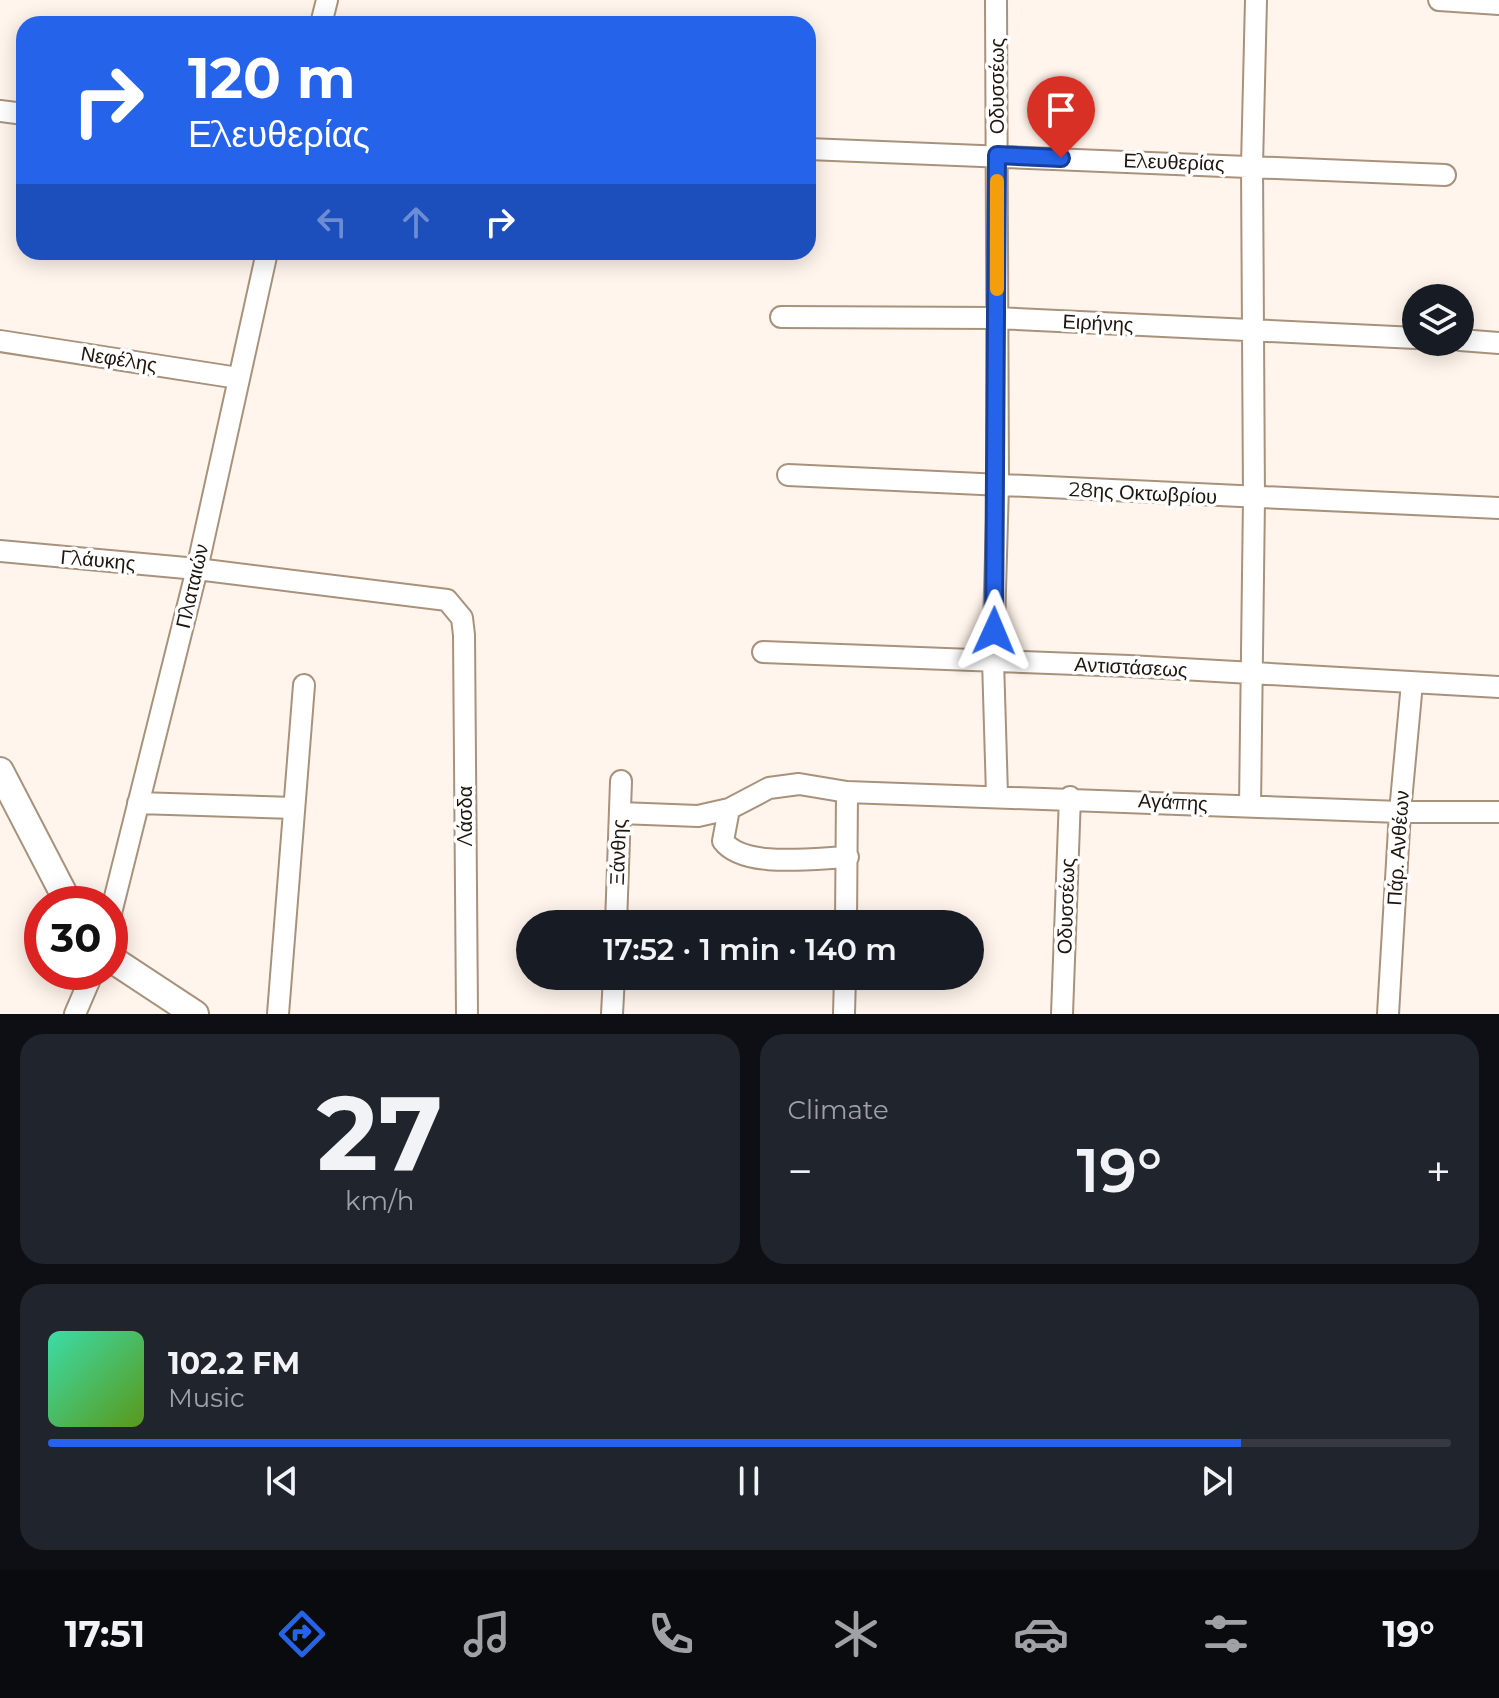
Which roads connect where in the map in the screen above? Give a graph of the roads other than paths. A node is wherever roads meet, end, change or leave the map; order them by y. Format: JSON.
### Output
{"nodes":[{"id":1,"x":996,"y":0,"type":"edge"},
{"id":2,"x":1256,"y":0,"type":"edge"},
{"id":3,"x":1439,"y":0,"type":"edge"},
{"id":4,"x":1499,"y":3,"type":"edge"},
{"id":5,"x":816,"y":149,"type":"edge"},
{"id":6,"x":997,"y":155,"type":"junction"},
{"id":7,"x":1252,"y":165,"type":"junction"},
{"id":8,"x":1445,"y":175,"type":"dead end"},
{"id":9,"x":265,"y":260,"type":"edge"},
{"id":10,"x":781,"y":317,"type":"dead end"},
{"id":11,"x":997,"y":318,"type":"junction"},
{"id":12,"x":1253,"y":330,"type":"junction"},
{"id":13,"x":1402,"y":337,"type":"edge"},
{"id":14,"x":0,"y":341,"type":"edge"},
{"id":15,"x":1474,"y":341,"type":"edge"},
{"id":16,"x":1499,"y":343,"type":"edge"},
{"id":17,"x":238,"y":378,"type":"junction"},
{"id":18,"x":788,"y":475,"type":"dead end"},
{"id":19,"x":998,"y":485,"type":"junction"},
{"id":20,"x":1254,"y":499,"type":"junction"},
{"id":21,"x":1499,"y":508,"type":"edge"},
{"id":22,"x":0,"y":551,"type":"edge"},
{"id":23,"x":197,"y":569,"type":"junction"},
{"id":24,"x":462,"y":618,"type":"joint"},
{"id":25,"x":763,"y":652,"type":"dead end"},
{"id":26,"x":993,"y":660,"type":"junction"},
{"id":27,"x":1251,"y":674,"type":"junction"},
{"id":28,"x":1412,"y":683,"type":"junction"},
{"id":29,"x":304,"y":685,"type":"dead end"},
{"id":30,"x":1499,"y":687,"type":"edge"},
{"id":31,"x":0,"y":771,"type":"edge"},
{"id":32,"x":621,"y":781,"type":"dead end"},
{"id":33,"x":847,"y":792,"type":"junction"},
{"id":34,"x":997,"y":795,"type":"junction"},
{"id":35,"x":1070,"y":797,"type":"junction"},
{"id":36,"x":7,"y":800,"type":"edge"},
{"id":37,"x":138,"y":803,"type":"junction"},
{"id":38,"x":1250,"y":806,"type":"junction"},
{"id":39,"x":294,"y":808,"type":"junction"},
{"id":40,"x":729,"y":809,"type":"junction"},
{"id":41,"x":1400,"y":812,"type":"junction"},
{"id":42,"x":1499,"y":812,"type":"edge"},
{"id":43,"x":620,"y":813,"type":"junction"},
{"id":44,"x":848,"y":857,"type":"junction"},
{"id":45,"x":58,"y":886,"type":"edge"},
{"id":46,"x":118,"y":886,"type":"edge"},
{"id":47,"x":617,"y":910,"type":"edge"},
{"id":48,"x":846,"y":910,"type":"edge"},
{"id":49,"x":128,"y":970,"type":"edge"},
{"id":50,"x":85,"y":990,"type":"edge"},
{"id":51,"x":613,"y":990,"type":"edge"},
{"id":52,"x":845,"y":990,"type":"edge"},
{"id":53,"x":75,"y":1014,"type":"edge"},
{"id":54,"x":195,"y":1014,"type":"edge"},
{"id":55,"x":278,"y":1014,"type":"edge"},
{"id":56,"x":467,"y":1014,"type":"edge"},
{"id":57,"x":612,"y":1014,"type":"edge"},
{"id":58,"x":844,"y":1014,"type":"edge"},
{"id":59,"x":1062,"y":1014,"type":"edge"},
{"id":60,"x":1388,"y":1014,"type":"edge"}],
"edges":[{"from":1,"to":6,"type":"street","name":"Οδυσσέως"},
{"from":2,"to":7,"type":"street"},
{"from":3,"to":4,"type":"street"},
{"from":5,"to":6,"type":"street","name":"Ελευθερίας"},
{"from":6,"to":7,"type":"street","name":"Ελευθερίας"},
{"from":6,"to":11,"type":"street","name":"Οδυσσέως"},
{"from":7,"to":8,"type":"street","name":"Ελευθερίας"},
{"from":7,"to":12,"type":"street"},
{"from":9,"to":17,"type":"street","name":"Πλαταιών"},
{"from":10,"to":11,"type":"street","name":"Ειρήνης"},
{"from":11,"to":12,"type":"street","name":"Ειρήνης"},
{"from":11,"to":19,"type":"street","name":"Οδυσσέως"},
{"from":12,"to":13,"type":"street","name":"Ειρήνης"},
{"from":12,"to":20,"type":"street"},
{"from":14,"to":17,"type":"street","name":"Νεφέλης"},
{"from":15,"to":16,"type":"street"},
{"from":17,"to":23,"type":"street","name":"Πλαταιών"},
{"from":18,"to":19,"type":"street","name":"28ης Οκτωβρίου"},
{"from":19,"to":20,"type":"street","name":"28ης Οκτωβρίου"},
{"from":19,"to":26,"type":"street","name":"Οδυσσέως"},
{"from":20,"to":21,"type":"street","name":"28ης Οκτωβρίου"},
{"from":20,"to":27,"type":"street"},
{"from":22,"to":23,"type":"street","name":"Γλάυκης"},
{"from":23,"to":24,"type":"street","name":"Γλάυκης"},
{"from":23,"to":37,"type":"street","name":"Πλαταιών"},
{"from":24,"to":56,"type":"street","name":"Λάσδα"},
{"from":25,"to":26,"type":"street","name":"Αντιστάσεως"},
{"from":26,"to":27,"type":"street","name":"Αντιστάσεως"},
{"from":26,"to":34,"type":"street","name":"Οδυσσέως"},
{"from":27,"to":28,"type":"street","name":"Αντιστάσεως"},
{"from":27,"to":38,"type":"street"},
{"from":28,"to":30,"type":"street","name":"Αντιστάσεως"},
{"from":28,"to":41,"type":"street","name":"Πάρ. Ανθέων"},
{"from":29,"to":39,"type":"street"},
{"from":31,"to":36,"type":"street"},
{"from":32,"to":43,"type":"street","name":"Ξάνθης"},
{"from":33,"to":34,"type":"street","name":"Αγάπης"},
{"from":33,"to":40,"type":"street","name":"Αγάπης"},
{"from":33,"to":44,"type":"street"},
{"from":34,"to":35,"type":"street","name":"Αγάπης"},
{"from":35,"to":38,"type":"street","name":"Αγάπης"},
{"from":35,"to":59,"type":"street","name":"Οδυσσέως"},
{"from":36,"to":45,"type":"street"},
{"from":37,"to":39,"type":"street"},
{"from":37,"to":46,"type":"street","name":"Πλαταιών"},
{"from":38,"to":41,"type":"street","name":"Αγάπης"},
{"from":39,"to":55,"type":"street"},
{"from":40,"to":43,"type":"street","name":"Αγάπης"},
{"from":40,"to":44,"type":"street"},
{"from":41,"to":42,"type":"street","name":"Αγάπης"},
{"from":41,"to":60,"type":"street","name":"Πάρ. Ανθέων"},
{"from":43,"to":47,"type":"street","name":"Ξάνθης"},
{"from":44,"to":48,"type":"street"},
{"from":49,"to":54,"type":"street"},
{"from":50,"to":53,"type":"street"},
{"from":51,"to":57,"type":"street"},
{"from":52,"to":58,"type":"street"}]}
